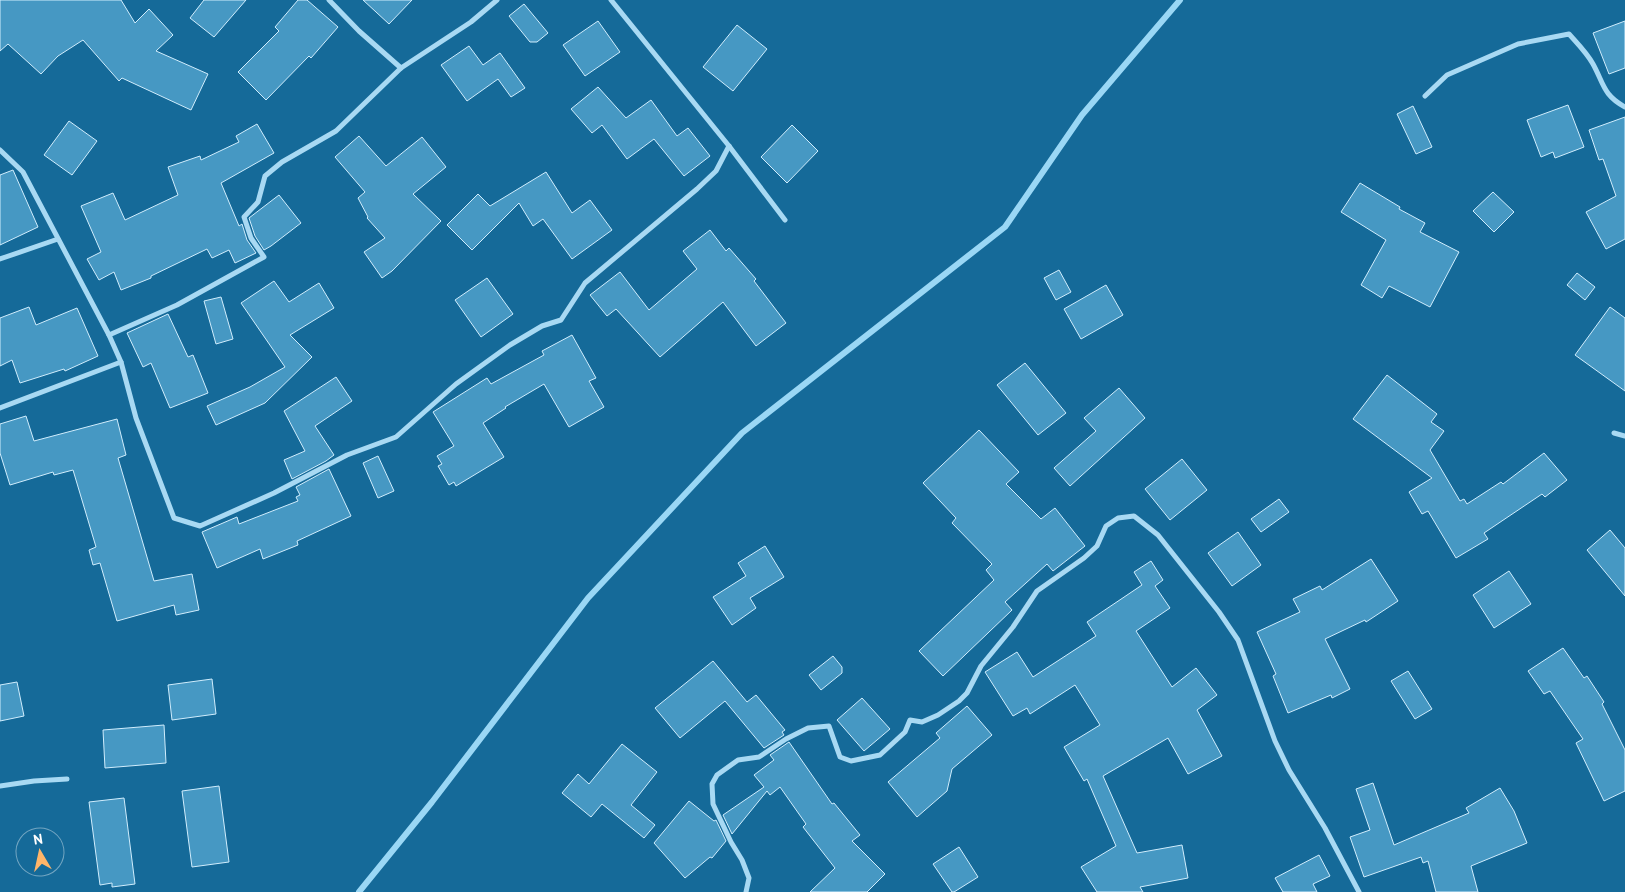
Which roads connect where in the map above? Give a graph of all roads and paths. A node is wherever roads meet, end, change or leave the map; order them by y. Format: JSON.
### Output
{"nodes":[{"id":1,"x":329,"y":0,"type":"edge"},
{"id":2,"x":496,"y":0,"type":"edge"},
{"id":3,"x":611,"y":0,"type":"edge"},
{"id":4,"x":400,"y":68,"type":"junction"},
{"id":5,"x":1425,"y":96,"type":"dead end"},
{"id":6,"x":1625,"y":107,"type":"edge"},
{"id":7,"x":729,"y":146,"type":"junction"},
{"id":8,"x":0,"y":150,"type":"edge"},
{"id":9,"x":785,"y":220,"type":"dead end"},
{"id":10,"x":58,"y":239,"type":"junction"},
{"id":11,"x":0,"y":259,"type":"edge"},
{"id":12,"x":109,"y":335,"type":"junction"},
{"id":13,"x":121,"y":362,"type":"junction"},
{"id":14,"x":0,"y":408,"type":"edge"},
{"id":15,"x":1614,"y":433,"type":"dead end"},
{"id":16,"x":1625,"y":436,"type":"edge"},
{"id":17,"x":67,"y":779,"type":"dead end"},
{"id":18,"x":0,"y":786,"type":"edge"},
{"id":19,"x":746,"y":892,"type":"edge"},
{"id":20,"x":1359,"y":892,"type":"edge"}],
"edges":[{"from":1,"to":4,"type":"street"},
{"from":2,"to":4,"type":"street"},
{"from":3,"to":7,"type":"street"},
{"from":4,"to":12,"type":"street"},
{"from":5,"to":6,"type":"street"},
{"from":7,"to":9,"type":"street"},
{"from":7,"to":13,"type":"street"},
{"from":8,"to":10,"type":"street"},
{"from":10,"to":11,"type":"street"},
{"from":10,"to":12,"type":"street"},
{"from":12,"to":13,"type":"street"},
{"from":13,"to":14,"type":"street"},
{"from":15,"to":16,"type":"street"},
{"from":17,"to":18,"type":"street"},
{"from":19,"to":20,"type":"street"}]}
